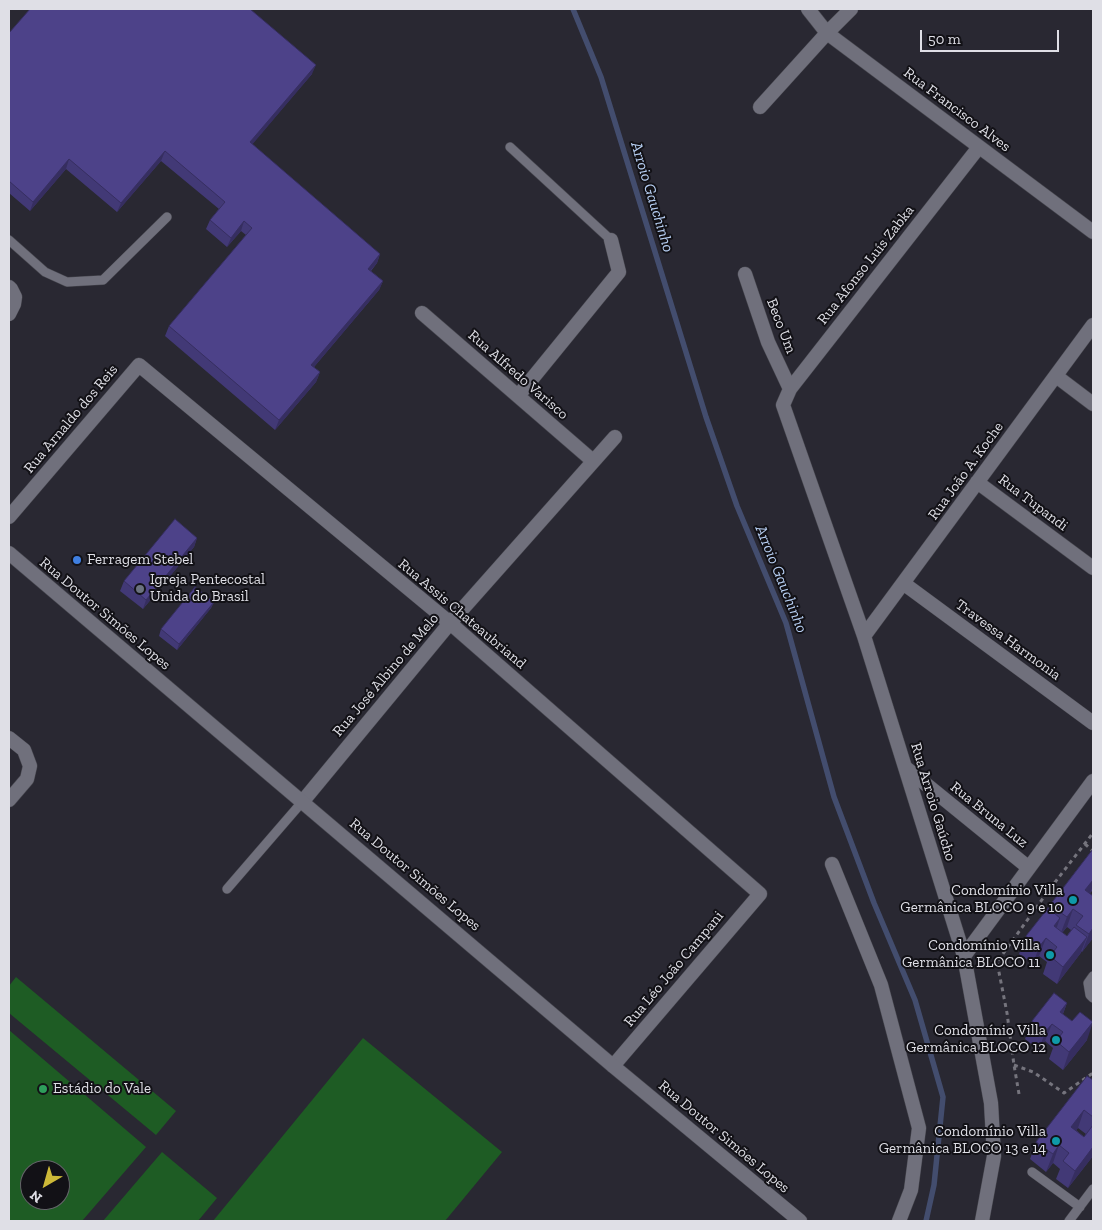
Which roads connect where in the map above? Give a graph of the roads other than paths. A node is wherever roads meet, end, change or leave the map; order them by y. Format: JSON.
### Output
{"nodes":[{"id":1,"x":808,"y":9,"type":"edge"},
{"id":2,"x":851,"y":9,"type":"edge"},
{"id":3,"x":827,"y":34,"type":"junction"},
{"id":4,"x":760,"y":107,"type":"dead end"},
{"id":5,"x":510,"y":147,"type":"dead end"},
{"id":6,"x":979,"y":147,"type":"junction"},
{"id":7,"x":167,"y":216,"type":"dead end"},
{"id":8,"x":1093,"y":232,"type":"edge"},
{"id":9,"x":9,"y":240,"type":"edge"},
{"id":10,"x":611,"y":240,"type":"joint"},
{"id":11,"x":745,"y":274,"type":"dead end"},
{"id":12,"x":9,"y":287,"type":"edge"},
{"id":13,"x":422,"y":313,"type":"dead end"},
{"id":14,"x":9,"y":314,"type":"edge"},
{"id":15,"x":1093,"y":325,"type":"edge"},
{"id":16,"x":139,"y":365,"type":"joint"},
{"id":17,"x":1056,"y":376,"type":"junction"},
{"id":18,"x":790,"y":389,"type":"junction"},
{"id":19,"x":518,"y":396,"type":"junction"},
{"id":20,"x":1093,"y":404,"type":"edge"},
{"id":21,"x":783,"y":405,"type":"joint"},
{"id":22,"x":615,"y":437,"type":"dead end"},
{"id":23,"x":593,"y":461,"type":"junction"},
{"id":24,"x":977,"y":482,"type":"junction"},
{"id":25,"x":9,"y":517,"type":"edge"},
{"id":26,"x":9,"y":553,"type":"edge"},
{"id":27,"x":1093,"y":568,"type":"edge"},
{"id":28,"x":903,"y":583,"type":"junction"},
{"id":29,"x":450,"y":623,"type":"junction"},
{"id":30,"x":864,"y":636,"type":"junction"},
{"id":31,"x":1093,"y":723,"type":"edge"},
{"id":32,"x":9,"y":738,"type":"edge"},
{"id":33,"x":906,"y":768,"type":"junction"},
{"id":34,"x":1093,"y":781,"type":"edge"},
{"id":35,"x":9,"y":800,"type":"edge"},
{"id":36,"x":303,"y":801,"type":"junction"},
{"id":37,"x":832,"y":864,"type":"dead end"},
{"id":38,"x":1029,"y":868,"type":"junction"},
{"id":39,"x":226,"y":889,"type":"dead end"},
{"id":40,"x":760,"y":894,"type":"joint"},
{"id":41,"x":964,"y":956,"type":"junction"},
{"id":42,"x":1093,"y":976,"type":"edge"},
{"id":43,"x":1093,"y":998,"type":"edge"},
{"id":44,"x":613,"y":1066,"type":"junction"},
{"id":45,"x":1032,"y":1172,"type":"dead end"},
{"id":46,"x":1093,"y":1189,"type":"edge"},
{"id":47,"x":1080,"y":1207,"type":"junction"},
{"id":48,"x":800,"y":1221,"type":"edge"},
{"id":49,"x":899,"y":1221,"type":"edge"},
{"id":50,"x":982,"y":1221,"type":"edge"},
{"id":51,"x":1069,"y":1221,"type":"edge"}],
"edges":[{"from":1,"to":3,"type":"street","name":"Rua Francisco Alves"},
{"from":2,"to":3,"type":"street"},
{"from":3,"to":4,"type":"street"},
{"from":3,"to":6,"type":"street","name":"Rua Francisco Alves"},
{"from":5,"to":10,"type":"lane"},
{"from":6,"to":8,"type":"street","name":"Rua Francisco Alves"},
{"from":6,"to":18,"type":"street","name":"Rua Afonso Luís Zabka"},
{"from":7,"to":9,"type":"lane"},
{"from":10,"to":19,"type":"street"},
{"from":11,"to":18,"type":"street","name":"Beco Um"},
{"from":12,"to":14,"type":"street"},
{"from":13,"to":19,"type":"street","name":"Rua Alfredo Varisco"},
{"from":15,"to":17,"type":"street","name":"Rua João A. Koche"},
{"from":16,"to":25,"type":"street","name":"Rua Arnaldo dos Reis"},
{"from":16,"to":29,"type":"street","name":"Rua Assis Chateaubriand"},
{"from":17,"to":20,"type":"street"},
{"from":17,"to":24,"type":"street","name":"Rua João A. Koche"},
{"from":18,"to":21,"type":"street","name":"Rua Afonso Luís Zabka"},
{"from":19,"to":23,"type":"street","name":"Rua Alfredo Varisco"},
{"from":21,"to":30,"type":"street","name":"Rua Arroio Gaúcho"},
{"from":22,"to":23,"type":"street","name":"Rua José Albino de Melo"},
{"from":23,"to":29,"type":"street","name":"Rua José Albino de Melo"},
{"from":24,"to":27,"type":"street","name":"Rua Tupandi"},
{"from":24,"to":28,"type":"street","name":"Rua João A. Koche"},
{"from":26,"to":36,"type":"street","name":"Rua Doutor Simões Lopes"},
{"from":28,"to":30,"type":"street","name":"Rua João A. Koche"},
{"from":28,"to":31,"type":"street","name":"Travessa Harmonia"},
{"from":29,"to":36,"type":"street","name":"Rua José Albino de Melo"},
{"from":29,"to":40,"type":"street","name":"Rua Assis Chateaubriand"},
{"from":30,"to":33,"type":"street","name":"Rua Arroio Gaúcho"},
{"from":32,"to":35,"type":"street"},
{"from":33,"to":38,"type":"street","name":"Rua Bruna Luz"},
{"from":33,"to":41,"type":"street","name":"Rua Arroio Gaúcho"},
{"from":34,"to":38,"type":"street"},
{"from":36,"to":39,"type":"lane"},
{"from":36,"to":44,"type":"street","name":"Rua Doutor Simões Lopes"},
{"from":37,"to":49,"type":"street"},
{"from":38,"to":41,"type":"street"},
{"from":40,"to":44,"type":"street","name":"Rua Léo João Campani"},
{"from":41,"to":50,"type":"street","name":"Rua Arroio Gaúcho"},
{"from":42,"to":43,"type":"lane"},
{"from":44,"to":48,"type":"street","name":"Rua Doutor Simões Lopes"},
{"from":45,"to":47,"type":"lane"},
{"from":46,"to":47,"type":"lane"},
{"from":47,"to":51,"type":"lane"}]}
